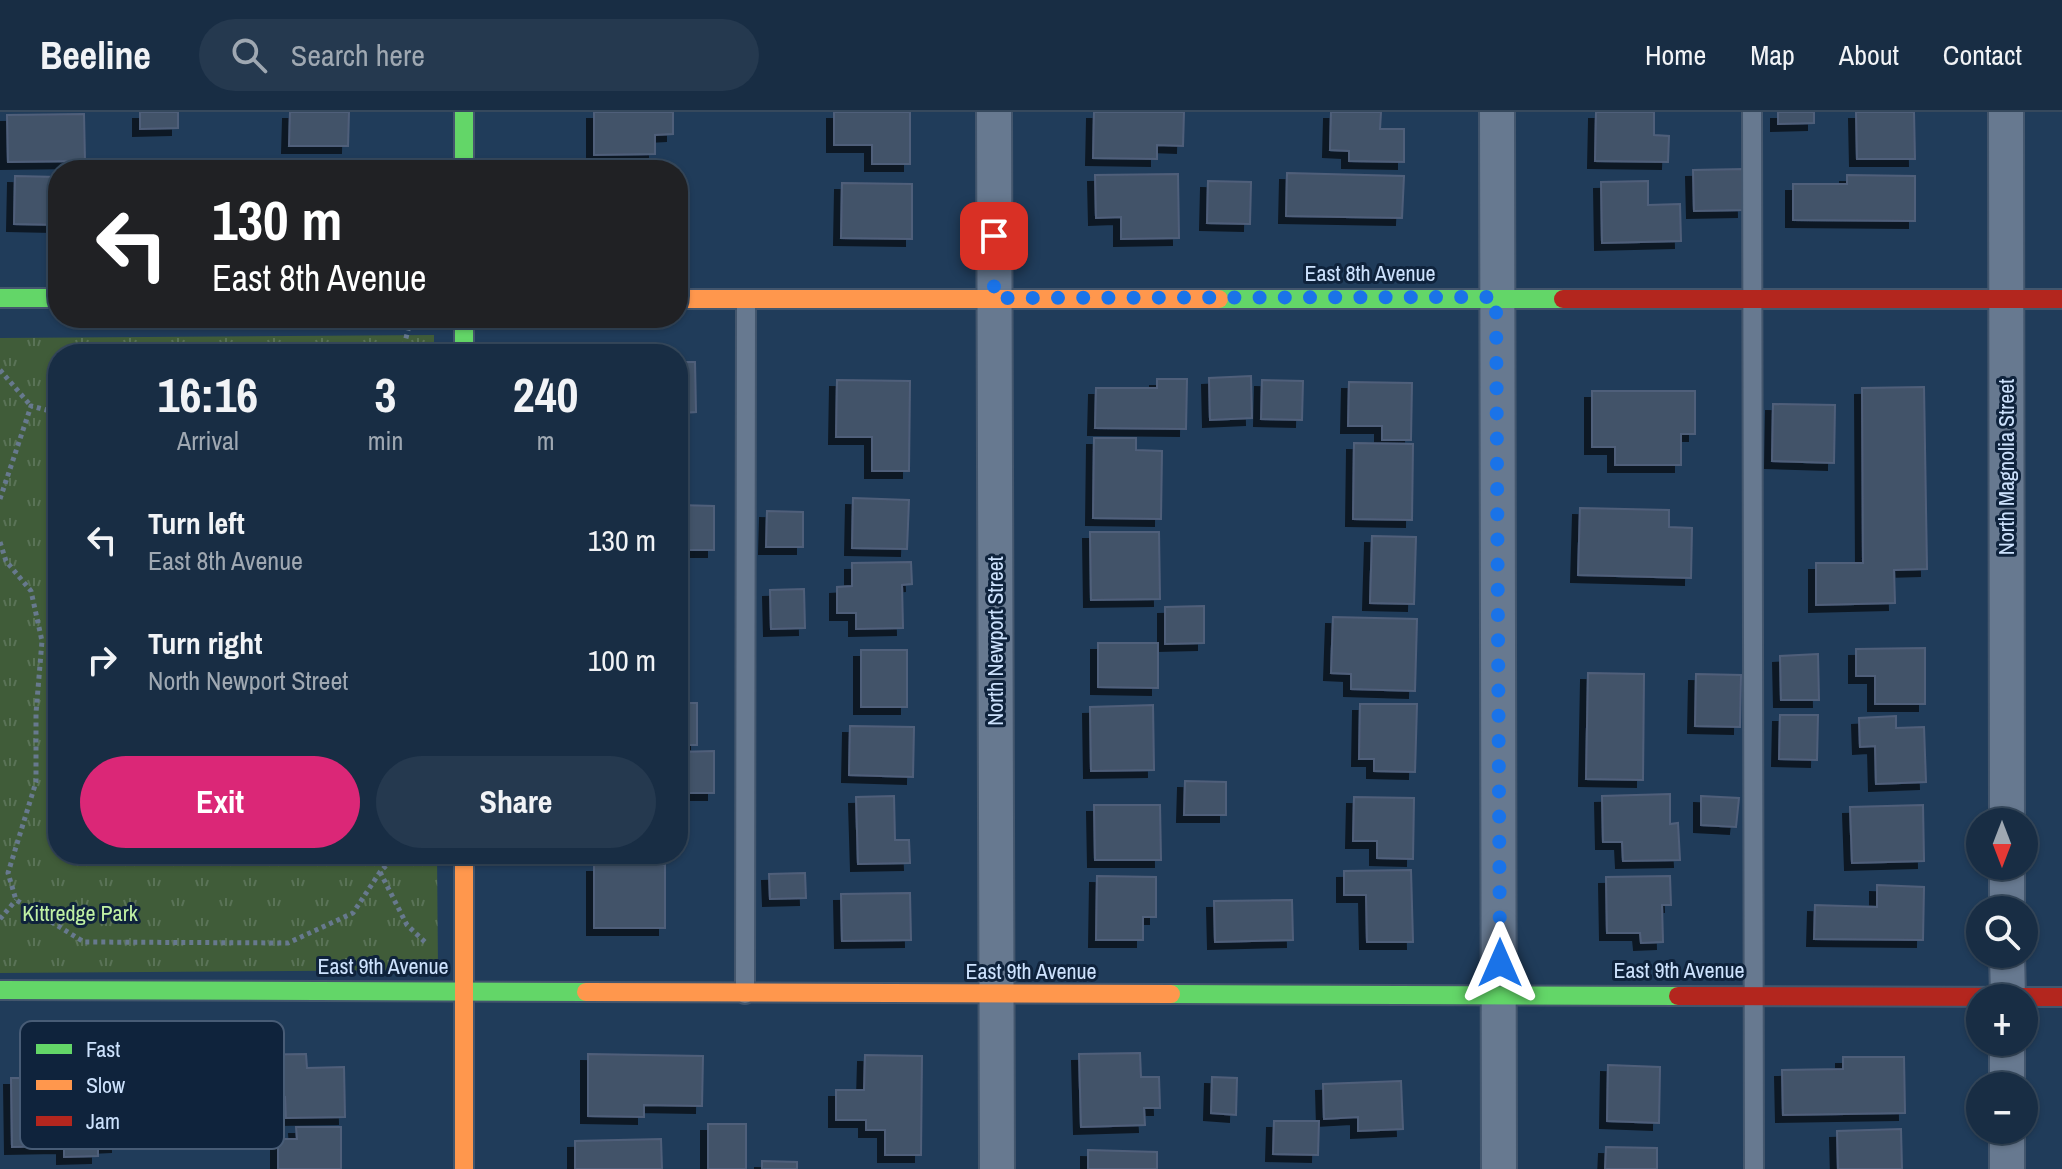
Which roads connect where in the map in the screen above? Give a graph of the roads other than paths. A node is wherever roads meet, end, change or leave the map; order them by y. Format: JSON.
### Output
{"nodes":[{"id":1,"x":464,"y":112,"type":"edge"},
{"id":2,"x":994,"y":112,"type":"edge"},
{"id":3,"x":1497,"y":112,"type":"edge"},
{"id":4,"x":1752,"y":112,"type":"edge"},
{"id":5,"x":2006,"y":112,"type":"edge"},
{"id":6,"x":464,"y":160,"type":"edge"},
{"id":7,"x":1496,"y":297,"type":"junction"},
{"id":8,"x":0,"y":298,"type":"edge"},
{"id":9,"x":48,"y":298,"type":"edge"},
{"id":10,"x":994,"y":298,"type":"junction"},
{"id":11,"x":1752,"y":298,"type":"junction"},
{"id":12,"x":688,"y":299,"type":"edge"},
{"id":13,"x":746,"y":299,"type":"junction"},
{"id":14,"x":2006,"y":299,"type":"junction"},
{"id":15,"x":2062,"y":299,"type":"edge"},
{"id":16,"x":2007,"y":808,"type":"edge"},
{"id":17,"x":464,"y":864,"type":"edge"},
{"id":18,"x":0,"y":990,"type":"edge"},
{"id":19,"x":464,"y":990,"type":"junction"},
{"id":20,"x":745,"y":994,"type":"junction"},
{"id":21,"x":1755,"y":994,"type":"junction"},
{"id":22,"x":997,"y":995,"type":"junction"},
{"id":23,"x":1500,"y":995,"type":"junction"},
{"id":24,"x":1966,"y":997,"type":"edge"},
{"id":25,"x":2038,"y":997,"type":"edge"},
{"id":26,"x":2062,"y":997,"type":"edge"},
{"id":27,"x":2007,"y":1144,"type":"edge"},
{"id":28,"x":464,"y":1169,"type":"edge"},
{"id":29,"x":997,"y":1169,"type":"edge"},
{"id":30,"x":1499,"y":1169,"type":"edge"},
{"id":31,"x":1754,"y":1169,"type":"edge"},
{"id":32,"x":2007,"y":1169,"type":"edge"}],
"edges":[{"from":1,"to":6,"type":"street"},
{"from":2,"to":10,"type":"street","name":"North Newport Street"},
{"from":3,"to":7,"type":"street"},
{"from":4,"to":11,"type":"lane"},
{"from":5,"to":14,"type":"street","name":"North Magnolia Street"},
{"from":7,"to":10,"type":"street","name":"East 8th Avenue"},
{"from":7,"to":11,"type":"street","name":"East 8th Avenue"},
{"from":7,"to":23,"type":"street"},
{"from":8,"to":9,"type":"street"},
{"from":10,"to":13,"type":"street","name":"East 8th Avenue"},
{"from":10,"to":22,"type":"street","name":"North Newport Street"},
{"from":11,"to":14,"type":"street","name":"East 8th Avenue"},
{"from":11,"to":21,"type":"lane"},
{"from":12,"to":13,"type":"street","name":"East 8th Avenue"},
{"from":13,"to":20,"type":"lane"},
{"from":14,"to":15,"type":"street","name":"East 8th Avenue"},
{"from":14,"to":16,"type":"street","name":"North Magnolia Street"},
{"from":17,"to":19,"type":"street"},
{"from":18,"to":19,"type":"street","name":"East 9th Avenue"},
{"from":19,"to":20,"type":"street","name":"East 9th Avenue"},
{"from":19,"to":28,"type":"street"},
{"from":20,"to":22,"type":"street","name":"East 9th Avenue"},
{"from":21,"to":23,"type":"street","name":"East 9th Avenue"},
{"from":21,"to":24,"type":"street","name":"East 9th Avenue"},
{"from":21,"to":31,"type":"lane"},
{"from":22,"to":23,"type":"street","name":"East 9th Avenue"},
{"from":22,"to":29,"type":"street","name":"North Newport Street"},
{"from":23,"to":30,"type":"street"},
{"from":25,"to":26,"type":"street","name":"East 9th Avenue"},
{"from":27,"to":32,"type":"street"}]}
